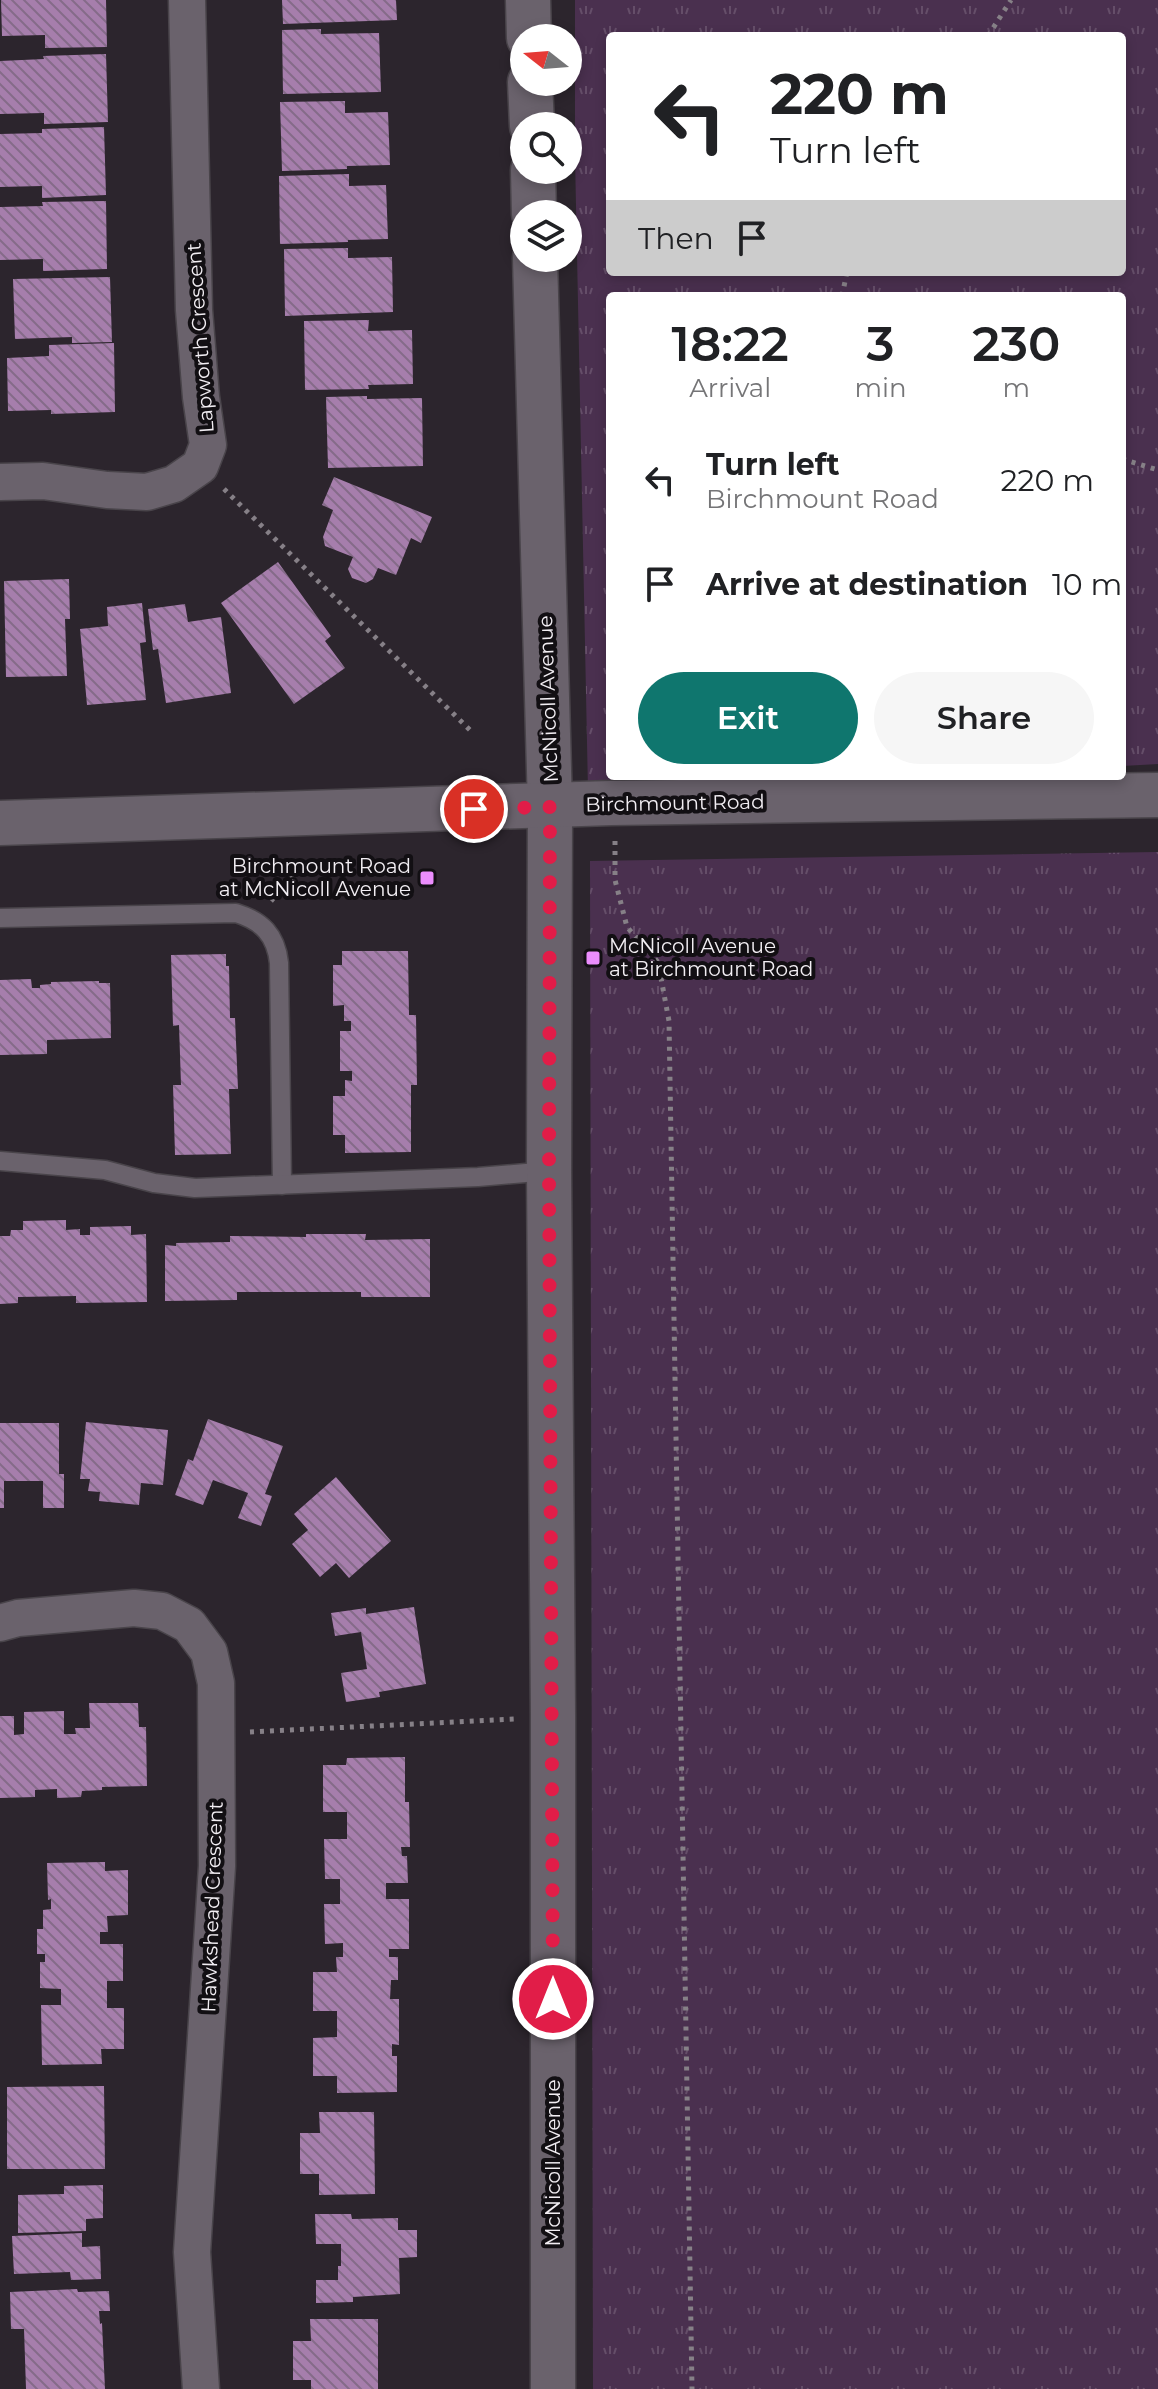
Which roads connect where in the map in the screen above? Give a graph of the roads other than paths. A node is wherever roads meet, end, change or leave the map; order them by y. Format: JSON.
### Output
{"nodes":[{"id":1,"x":187,"y":0,"type":"edge"},
{"id":2,"x":528,"y":0,"type":"edge"},
{"id":3,"x":529,"y":24,"type":"edge"},
{"id":4,"x":535,"y":272,"type":"edge"},
{"id":5,"x":0,"y":482,"type":"edge"},
{"id":6,"x":1158,"y":795,"type":"edge"},
{"id":7,"x":550,"y":807,"type":"junction"},
{"id":8,"x":0,"y":823,"type":"edge"},
{"id":9,"x":0,"y":918,"type":"edge"},
{"id":10,"x":0,"y":1161,"type":"edge"},
{"id":11,"x":549,"y":1171,"type":"junction"},
{"id":12,"x":282,"y":1185,"type":"junction"},
{"id":13,"x":0,"y":1623,"type":"edge"},
{"id":14,"x":201,"y":2389,"type":"edge"},
{"id":15,"x":553,"y":2389,"type":"edge"}],
"edges":[{"from":1,"to":5,"type":"street","name":"Lapworth Crescent"},
{"from":2,"to":3,"type":"main road"},
{"from":4,"to":7,"type":"main road","name":"McNicoll Avenue"},
{"from":6,"to":7,"type":"main road","name":"Birchmount Road"},
{"from":7,"to":8,"type":"main road","name":"Birchmount Road"},
{"from":7,"to":11,"type":"main road","name":"McNicoll Avenue"},
{"from":9,"to":12,"type":"lane"},
{"from":10,"to":12,"type":"lane"},
{"from":11,"to":12,"type":"lane"},
{"from":11,"to":15,"type":"main road","name":"McNicoll Avenue"},
{"from":13,"to":14,"type":"street","name":"Hawkshead Crescent"}]}
